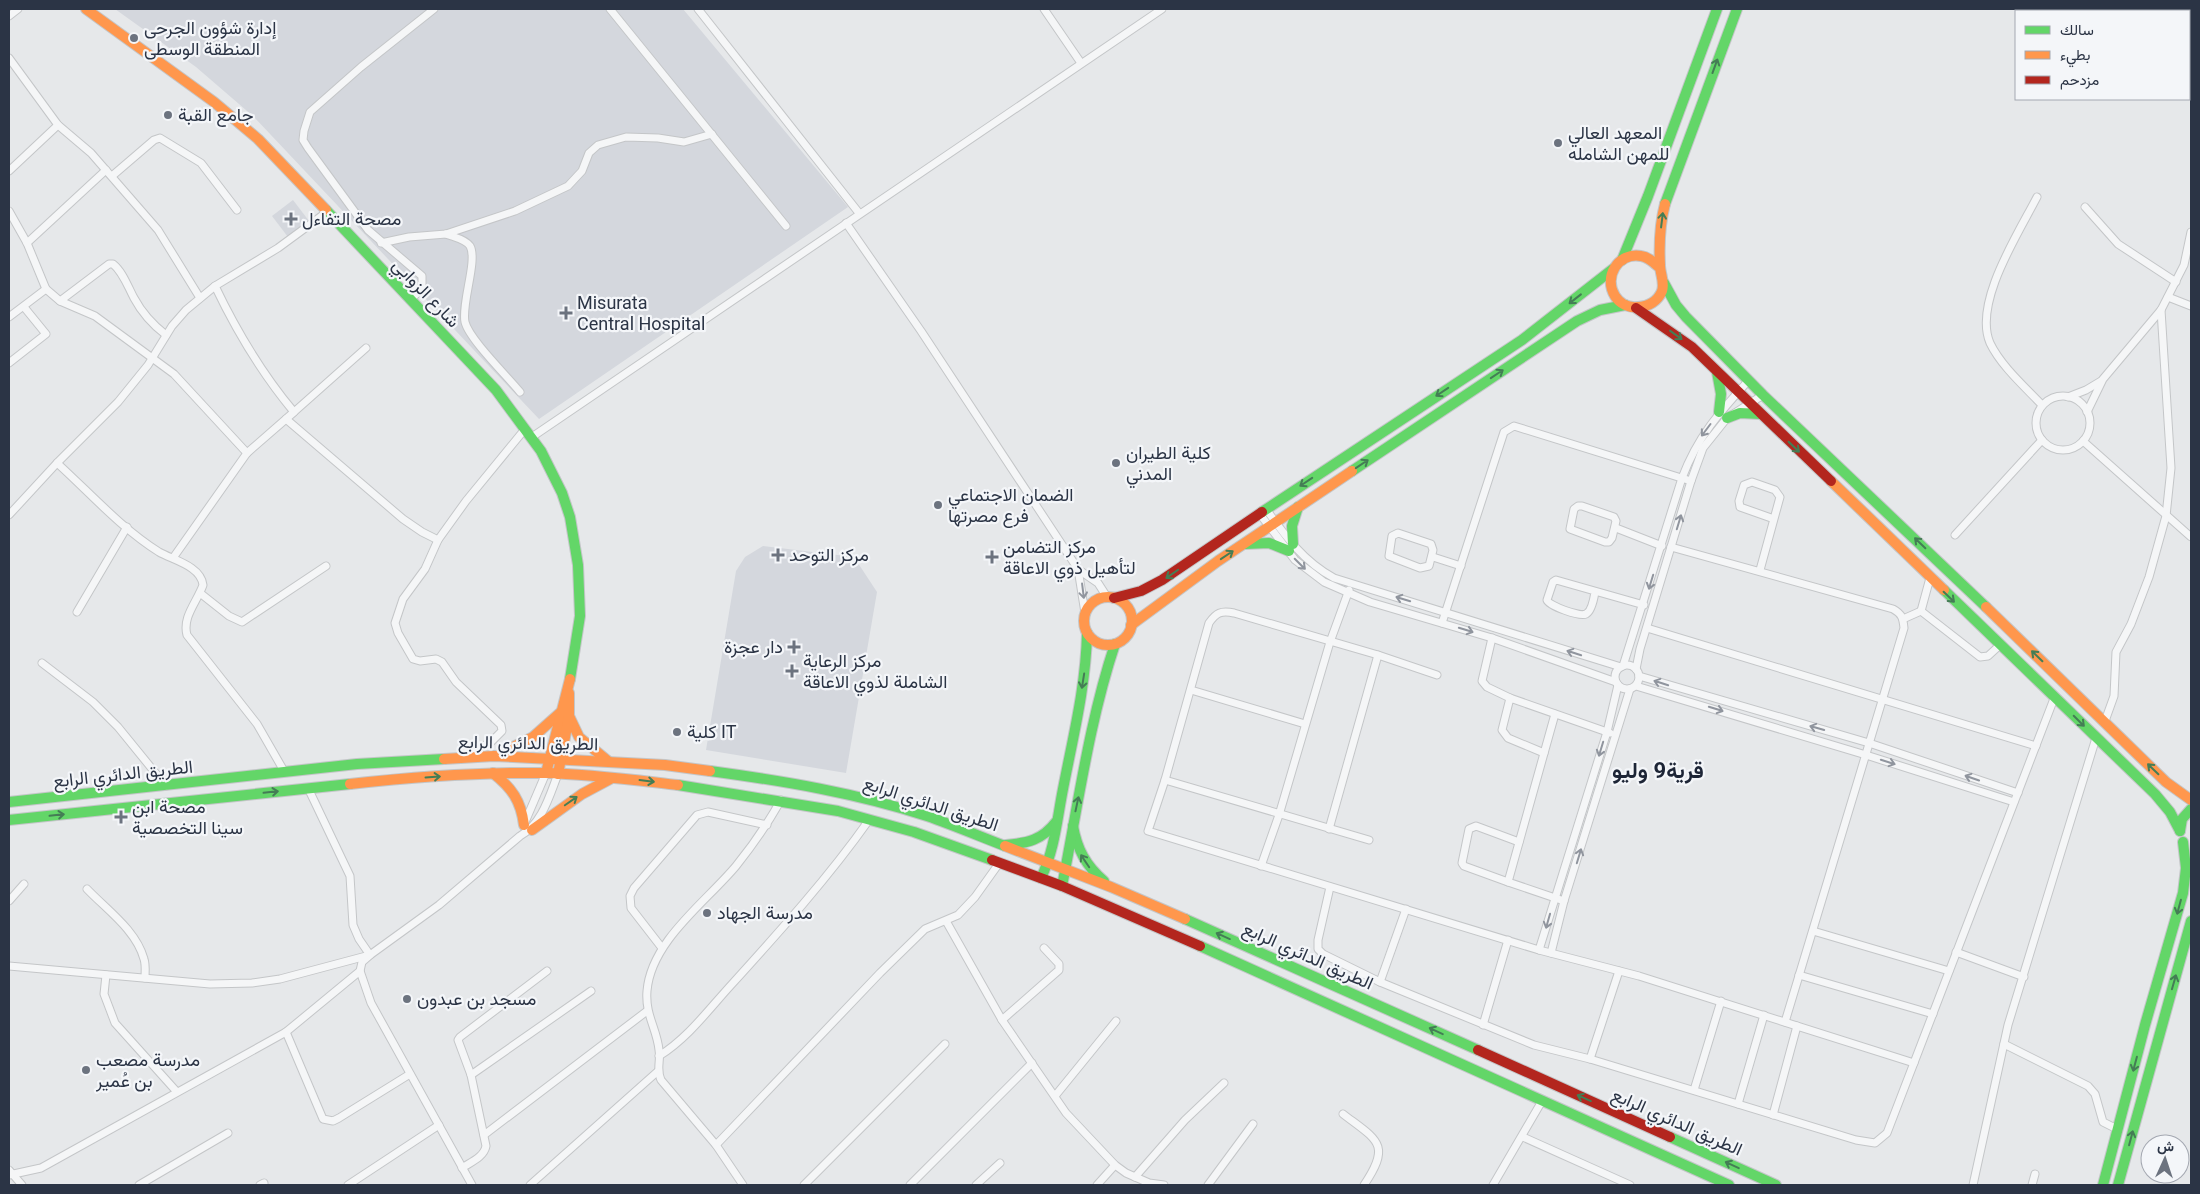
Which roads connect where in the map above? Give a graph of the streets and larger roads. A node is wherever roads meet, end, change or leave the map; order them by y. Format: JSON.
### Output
{"nodes":[{"id":1,"x":18,"y":9,"type":"edge"},
{"id":2,"x":86,"y":9,"type":"edge"},
{"id":3,"x":434,"y":9,"type":"edge"},
{"id":4,"x":610,"y":9,"type":"edge"},
{"id":5,"x":698,"y":9,"type":"edge"},
{"id":6,"x":1044,"y":9,"type":"edge"},
{"id":7,"x":1162,"y":9,"type":"edge"},
{"id":8,"x":1717,"y":9,"type":"edge"},
{"id":9,"x":1737,"y":9,"type":"edge"},
{"id":10,"x":9,"y":16,"type":"edge"},
{"id":11,"x":9,"y":58,"type":"edge"},
{"id":12,"x":1081,"y":63,"type":"junction"},
{"id":13,"x":58,"y":125,"type":"junction"},
{"id":14,"x":712,"y":134,"type":"junction"},
{"id":15,"x":9,"y":171,"type":"edge"},
{"id":16,"x":109,"y":173,"type":"junction"},
{"id":17,"x":2037,"y":197,"type":"dead end"},
{"id":18,"x":2086,"y":207,"type":"dead end"},
{"id":19,"x":9,"y":210,"type":"edge"},
{"id":20,"x":237,"y":210,"type":"dead end"},
{"id":21,"x":326,"y":212,"type":"junction"},
{"id":22,"x":859,"y":213,"type":"junction"},
{"id":23,"x":846,"y":223,"type":"junction"},
{"id":24,"x":786,"y":226,"type":"dead end"},
{"id":25,"x":2191,"y":232,"type":"edge"},
{"id":26,"x":446,"y":234,"type":"junction"},
{"id":27,"x":382,"y":243,"type":"junction"},
{"id":28,"x":27,"y":244,"type":"junction"},
{"id":29,"x":1622,"y":260,"type":"junction"},
{"id":30,"x":1660,"y":268,"type":"junction"},
{"id":31,"x":1613,"y":269,"type":"junction"},
{"id":32,"x":2176,"y":282,"type":"junction"},
{"id":33,"x":1664,"y":283,"type":"junction"},
{"id":34,"x":215,"y":286,"type":"junction"},
{"id":35,"x":46,"y":289,"type":"junction"},
{"id":36,"x":2168,"y":297,"type":"junction"},
{"id":37,"x":200,"y":298,"type":"junction"},
{"id":38,"x":410,"y":300,"type":"junction"},
{"id":39,"x":60,"y":301,"type":"junction"},
{"id":40,"x":1626,"y":305,"type":"junction"},
{"id":41,"x":2191,"y":306,"type":"edge"},
{"id":42,"x":24,"y":307,"type":"junction"},
{"id":43,"x":1636,"y":308,"type":"junction"},
{"id":44,"x":2161,"y":310,"type":"junction"},
{"id":45,"x":9,"y":317,"type":"edge"},
{"id":46,"x":166,"y":335,"type":"junction"},
{"id":47,"x":366,"y":348,"type":"dead end"},
{"id":48,"x":152,"y":358,"type":"junction"},
{"id":49,"x":9,"y":363,"type":"edge"},
{"id":50,"x":1717,"y":371,"type":"junction"},
{"id":51,"x":2103,"y":379,"type":"junction"},
{"id":52,"x":1749,"y":380,"type":"junction"},
{"id":53,"x":1738,"y":391,"type":"junction"},
{"id":54,"x":520,"y":392,"type":"dead end"},
{"id":55,"x":1763,"y":395,"type":"junction"},
{"id":56,"x":2068,"y":397,"type":"junction"},
{"id":57,"x":1750,"y":403,"type":"junction"},
{"id":58,"x":2042,"y":405,"type":"junction"},
{"id":59,"x":294,"y":412,"type":"junction"},
{"id":60,"x":2087,"y":412,"type":"junction"},
{"id":61,"x":1760,"y":414,"type":"junction"},
{"id":62,"x":1723,"y":415,"type":"junction"},
{"id":63,"x":286,"y":419,"type":"junction"},
{"id":64,"x":525,"y":429,"type":"junction"},
{"id":65,"x":532,"y":437,"type":"junction"},
{"id":66,"x":2042,"y":440,"type":"junction"},
{"id":67,"x":2083,"y":441,"type":"junction"},
{"id":68,"x":247,"y":453,"type":"junction"},
{"id":69,"x":57,"y":463,"type":"junction"},
{"id":70,"x":1682,"y":478,"type":"junction"},
{"id":71,"x":1691,"y":481,"type":"junction"},
{"id":72,"x":1298,"y":507,"type":"junction"},
{"id":73,"x":1263,"y":511,"type":"junction"},
{"id":74,"x":9,"y":515,"type":"edge"},
{"id":75,"x":2166,"y":516,"type":"junction"},
{"id":76,"x":1774,"y":519,"type":"junction"},
{"id":77,"x":1272,"y":524,"type":"junction"},
{"id":78,"x":127,"y":527,"type":"junction"},
{"id":79,"x":1616,"y":528,"type":"junction"},
{"id":80,"x":1955,"y":535,"type":"dead end"},
{"id":81,"x":2191,"y":537,"type":"edge"},
{"id":82,"x":438,"y":540,"type":"junction"},
{"id":83,"x":1244,"y":544,"type":"junction"},
{"id":84,"x":1662,"y":546,"type":"junction"},
{"id":85,"x":1671,"y":547,"type":"junction"},
{"id":86,"x":1291,"y":548,"type":"junction"},
{"id":87,"x":1934,"y":556,"type":"junction"},
{"id":88,"x":1433,"y":557,"type":"junction"},
{"id":89,"x":173,"y":558,"type":"junction"},
{"id":90,"x":326,"y":566,"type":"dead end"},
{"id":91,"x":1461,"y":566,"type":"junction"},
{"id":92,"x":1078,"y":569,"type":"junction"},
{"id":93,"x":1760,"y":570,"type":"junction"},
{"id":94,"x":1921,"y":570,"type":"junction"},
{"id":95,"x":1930,"y":578,"type":"junction"},
{"id":96,"x":1350,"y":584,"type":"junction"},
{"id":97,"x":1596,"y":592,"type":"junction"},
{"id":98,"x":200,"y":593,"type":"junction"},
{"id":99,"x":1348,"y":594,"type":"junction"},
{"id":100,"x":1110,"y":598,"type":"junction"},
{"id":101,"x":1644,"y":605,"type":"junction"},
{"id":102,"x":1921,"y":611,"type":"junction"},
{"id":103,"x":77,"y":612,"type":"dead end"},
{"id":104,"x":1446,"y":612,"type":"junction"},
{"id":105,"x":1085,"y":613,"type":"junction"},
{"id":106,"x":1903,"y":619,"type":"junction"},
{"id":107,"x":1442,"y":623,"type":"junction"},
{"id":108,"x":1131,"y":625,"type":"junction"},
{"id":109,"x":1647,"y":628,"type":"junction"},
{"id":110,"x":1087,"y":633,"type":"junction"},
{"id":111,"x":1492,"y":638,"type":"junction"},
{"id":112,"x":1330,"y":642,"type":"junction"},
{"id":113,"x":1115,"y":644,"type":"junction"},
{"id":114,"x":2000,"y":645,"type":"junction"},
{"id":115,"x":1378,"y":655,"type":"junction"},
{"id":116,"x":42,"y":663,"type":"dead end"},
{"id":117,"x":1622,"y":667,"type":"junction"},
{"id":118,"x":1638,"y":672,"type":"junction"},
{"id":119,"x":1437,"y":675,"type":"dead end"},
{"id":120,"x":1617,"y":684,"type":"junction"},
{"id":121,"x":1633,"y":688,"type":"junction"},
{"id":122,"x":1191,"y":690,"type":"junction"},
{"id":123,"x":2055,"y":696,"type":"junction"},
{"id":124,"x":1510,"y":698,"type":"junction"},
{"id":125,"x":1883,"y":700,"type":"junction"},
{"id":126,"x":564,"y":714,"type":"junction"},
{"id":127,"x":1555,"y":714,"type":"junction"},
{"id":128,"x":2105,"y":721,"type":"junction"},
{"id":129,"x":1305,"y":724,"type":"junction"},
{"id":130,"x":1607,"y":732,"type":"junction"},
{"id":131,"x":1614,"y":735,"type":"junction"},
{"id":132,"x":2096,"y":738,"type":"junction"},
{"id":133,"x":1869,"y":743,"type":"junction"},
{"id":134,"x":2036,"y":746,"type":"junction"},
{"id":135,"x":1544,"y":753,"type":"junction"},
{"id":136,"x":1866,"y":755,"type":"junction"},
{"id":137,"x":494,"y":756,"type":"junction"},
{"id":138,"x":461,"y":757,"type":"junction"},
{"id":139,"x":549,"y":758,"type":"junction"},
{"id":140,"x":560,"y":758,"type":"junction"},
{"id":141,"x":608,"y":761,"type":"junction"},
{"id":142,"x":284,"y":771,"type":"junction"},
{"id":143,"x":493,"y":773,"type":"junction"},
{"id":144,"x":546,"y":773,"type":"junction"},
{"id":145,"x":558,"y":774,"type":"junction"},
{"id":146,"x":614,"y":777,"type":"junction"},
{"id":147,"x":1165,"y":780,"type":"junction"},
{"id":148,"x":166,"y":786,"type":"junction"},
{"id":149,"x":308,"y":788,"type":"junction"},
{"id":150,"x":2018,"y":793,"type":"junction"},
{"id":151,"x":781,"y":800,"type":"junction"},
{"id":152,"x":2191,"y":800,"type":"edge"},
{"id":153,"x":9,"y":802,"type":"edge"},
{"id":154,"x":2014,"y":802,"type":"junction"},
{"id":155,"x":2191,"y":809,"type":"edge"},
{"id":156,"x":1279,"y":815,"type":"junction"},
{"id":157,"x":9,"y":820,"type":"edge"},
{"id":158,"x":869,"y":820,"type":"junction"},
{"id":159,"x":1056,"y":822,"type":"junction"},
{"id":160,"x":767,"y":825,"type":"junction"},
{"id":161,"x":1073,"y":826,"type":"junction"},
{"id":162,"x":528,"y":827,"type":"junction"},
{"id":163,"x":1329,"y":829,"type":"junction"},
{"id":164,"x":2180,"y":831,"type":"junction"},
{"id":165,"x":1369,"y":840,"type":"dead end"},
{"id":166,"x":1519,"y":842,"type":"junction"},
{"id":167,"x":2183,"y":842,"type":"junction"},
{"id":168,"x":1005,"y":846,"type":"junction"},
{"id":169,"x":2191,"y":851,"type":"edge"},
{"id":170,"x":1000,"y":862,"type":"junction"},
{"id":171,"x":1049,"y":864,"type":"junction"},
{"id":172,"x":1261,"y":866,"type":"junction"},
{"id":173,"x":1066,"y":871,"type":"junction"},
{"id":174,"x":1041,"y":878,"type":"junction"},
{"id":175,"x":1508,"y":882,"type":"junction"},
{"id":176,"x":24,"y":884,"type":"dead end"},
{"id":177,"x":1062,"y":886,"type":"junction"},
{"id":178,"x":1330,"y":886,"type":"junction"},
{"id":179,"x":1111,"y":887,"type":"junction"},
{"id":180,"x":87,"y":890,"type":"dead end"},
{"id":181,"x":1555,"y":898,"type":"junction"},
{"id":182,"x":9,"y":901,"type":"edge"},
{"id":183,"x":1564,"y":901,"type":"junction"},
{"id":184,"x":1406,"y":910,"type":"junction"},
{"id":185,"x":946,"y":921,"type":"junction"},
{"id":186,"x":2191,"y":921,"type":"edge"},
{"id":187,"x":1813,"y":931,"type":"junction"},
{"id":188,"x":1508,"y":940,"type":"junction"},
{"id":189,"x":662,"y":948,"type":"junction"},
{"id":190,"x":1044,"y":948,"type":"dead end"},
{"id":191,"x":1540,"y":950,"type":"junction"},
{"id":192,"x":1956,"y":952,"type":"junction"},
{"id":193,"x":1551,"y":953,"type":"junction"},
{"id":194,"x":370,"y":955,"type":"junction"},
{"id":195,"x":9,"y":966,"type":"edge"},
{"id":196,"x":360,"y":971,"type":"junction"},
{"id":197,"x":547,"y":971,"type":"dead end"},
{"id":198,"x":1619,"y":971,"type":"junction"},
{"id":199,"x":1949,"y":971,"type":"junction"},
{"id":200,"x":106,"y":975,"type":"junction"},
{"id":201,"x":1799,"y":975,"type":"junction"},
{"id":202,"x":2024,"y":977,"type":"junction"},
{"id":203,"x":145,"y":978,"type":"junction"},
{"id":204,"x":1380,"y":982,"type":"junction"},
{"id":205,"x":591,"y":992,"type":"dead end"},
{"id":206,"x":1721,"y":1001,"type":"junction"},
{"id":207,"x":647,"y":1011,"type":"junction"},
{"id":208,"x":1932,"y":1014,"type":"junction"},
{"id":209,"x":1764,"y":1015,"type":"junction"},
{"id":210,"x":1002,"y":1020,"type":"junction"},
{"id":211,"x":1116,"y":1021,"type":"dead end"},
{"id":212,"x":1785,"y":1022,"type":"junction"},
{"id":213,"x":1483,"y":1025,"type":"junction"},
{"id":214,"x":1797,"y":1026,"type":"junction"},
{"id":215,"x":286,"y":1032,"type":"junction"},
{"id":216,"x":945,"y":1044,"type":"dead end"},
{"id":217,"x":2004,"y":1044,"type":"junction"},
{"id":218,"x":659,"y":1056,"type":"junction"},
{"id":219,"x":1590,"y":1059,"type":"junction"},
{"id":220,"x":1032,"y":1063,"type":"junction"},
{"id":221,"x":1914,"y":1063,"type":"junction"},
{"id":222,"x":657,"y":1072,"type":"junction"},
{"id":223,"x":410,"y":1074,"type":"junction"},
{"id":224,"x":472,"y":1076,"type":"junction"},
{"id":225,"x":1224,"y":1083,"type":"dead end"},
{"id":226,"x":1694,"y":1090,"type":"junction"},
{"id":227,"x":177,"y":1092,"type":"junction"},
{"id":228,"x":1055,"y":1096,"type":"junction"},
{"id":229,"x":1542,"y":1101,"type":"junction"},
{"id":230,"x":1738,"y":1104,"type":"junction"},
{"id":231,"x":1343,"y":1114,"type":"dead end"},
{"id":232,"x":1773,"y":1115,"type":"junction"},
{"id":233,"x":1253,"y":1124,"type":"dead end"},
{"id":234,"x":439,"y":1125,"type":"junction"},
{"id":235,"x":2117,"y":1129,"type":"junction"},
{"id":236,"x":228,"y":1133,"type":"dead end"},
{"id":237,"x":484,"y":1135,"type":"junction"},
{"id":238,"x":1523,"y":1137,"type":"junction"},
{"id":239,"x":716,"y":1145,"type":"junction"},
{"id":240,"x":1000,"y":1163,"type":"dead end"},
{"id":241,"x":1115,"y":1166,"type":"junction"},
{"id":242,"x":462,"y":1168,"type":"junction"},
{"id":243,"x":10,"y":1173,"type":"edge"},
{"id":244,"x":2035,"y":1174,"type":"dead end"},
{"id":245,"x":1135,"y":1177,"type":"junction"},
{"id":246,"x":22,"y":1185,"type":"edge"},
{"id":247,"x":139,"y":1185,"type":"edge"},
{"id":248,"x":348,"y":1185,"type":"edge"},
{"id":249,"x":472,"y":1185,"type":"edge"},
{"id":250,"x":530,"y":1185,"type":"edge"},
{"id":251,"x":743,"y":1185,"type":"edge"},
{"id":252,"x":804,"y":1185,"type":"edge"},
{"id":253,"x":910,"y":1185,"type":"edge"},
{"id":254,"x":976,"y":1185,"type":"edge"},
{"id":255,"x":1097,"y":1185,"type":"edge"},
{"id":256,"x":1164,"y":1185,"type":"edge"},
{"id":257,"x":1208,"y":1185,"type":"edge"},
{"id":258,"x":1364,"y":1185,"type":"edge"},
{"id":259,"x":1492,"y":1185,"type":"edge"},
{"id":260,"x":1630,"y":1185,"type":"edge"},
{"id":261,"x":1729,"y":1185,"type":"edge"},
{"id":262,"x":1776,"y":1185,"type":"edge"},
{"id":263,"x":1973,"y":1185,"type":"edge"},
{"id":264,"x":2032,"y":1185,"type":"edge"},
{"id":265,"x":2103,"y":1185,"type":"edge"},
{"id":266,"x":2118,"y":1185,"type":"edge"}],
"edges":[{"from":1,"to":10,"type":"street"},
{"from":2,"to":21,"type":"street","name":"شارع الزوابي"},
{"from":3,"to":27,"type":"street"},
{"from":4,"to":14,"type":"street"},
{"from":5,"to":22,"type":"street"},
{"from":6,"to":12,"type":"street"},
{"from":7,"to":12,"type":"street"},
{"from":8,"to":29,"type":"street"},
{"from":30,"to":9,"type":"street","one_way":true},
{"from":11,"to":13,"type":"street"},
{"from":12,"to":22,"type":"street"},
{"from":13,"to":15,"type":"street"},
{"from":13,"to":16,"type":"street"},
{"from":14,"to":24,"type":"street"},
{"from":14,"to":26,"type":"street"},
{"from":16,"to":20,"type":"street"},
{"from":16,"to":28,"type":"street"},
{"from":16,"to":37,"type":"street"},
{"from":17,"to":58,"type":"street"},
{"from":18,"to":32,"type":"street"},
{"from":19,"to":28,"type":"street"},
{"from":21,"to":34,"type":"street"},
{"from":21,"to":38,"type":"street","name":"شارع الزوابي"},
{"from":22,"to":23,"type":"street"},
{"from":23,"to":65,"type":"street"},
{"from":23,"to":92,"type":"street"},
{"from":25,"to":32,"type":"street"},
{"from":26,"to":27,"type":"street"},
{"from":26,"to":54,"type":"street"},
{"from":27,"to":38,"type":"street"},
{"from":28,"to":35,"type":"street"},
{"from":29,"to":30,"type":"street"},
{"from":29,"to":31,"type":"street"},
{"from":30,"to":33,"type":"street"},
{"from":31,"to":40,"type":"street"},
{"from":31,"to":73,"type":"street","one_way":true},
{"from":32,"to":36,"type":"street"},
{"from":33,"to":43,"type":"street"},
{"from":33,"to":52,"type":"street"},
{"from":34,"to":37,"type":"street"},
{"from":34,"to":59,"type":"street"},
{"from":35,"to":39,"type":"street"},
{"from":35,"to":42,"type":"street"},
{"from":36,"to":41,"type":"street"},
{"from":36,"to":44,"type":"street"},
{"from":37,"to":46,"type":"street"},
{"from":38,"to":64,"type":"street","name":"شارع الزوابي"},
{"from":39,"to":46,"type":"street"},
{"from":39,"to":48,"type":"street"},
{"from":40,"to":43,"type":"street"},
{"from":72,"to":40,"type":"street","one_way":true},
{"from":42,"to":45,"type":"street"},
{"from":42,"to":49,"type":"street"},
{"from":43,"to":50,"type":"street","one_way":true},
{"from":44,"to":51,"type":"street"},
{"from":44,"to":75,"type":"street"},
{"from":46,"to":48,"type":"street"},
{"from":47,"to":59,"type":"street"},
{"from":48,"to":68,"type":"street"},
{"from":48,"to":69,"type":"street"},
{"from":50,"to":53,"type":"street"},
{"from":50,"to":62,"type":"street"},
{"from":51,"to":56,"type":"street"},
{"from":51,"to":60,"type":"street"},
{"from":52,"to":53,"type":"street"},
{"from":52,"to":55,"type":"street"},
{"from":53,"to":57,"type":"street"},
{"from":53,"to":62,"type":"street"},
{"from":55,"to":57,"type":"street"},
{"from":87,"to":55,"type":"street","one_way":true},
{"from":56,"to":58,"type":"street"},
{"from":56,"to":60,"type":"street"},
{"from":57,"to":61,"type":"street"},
{"from":57,"to":62,"type":"street"},
{"from":58,"to":66,"type":"street"},
{"from":59,"to":63,"type":"street"},
{"from":60,"to":67,"type":"street"},
{"from":61,"to":62,"type":"street"},
{"from":61,"to":94,"type":"street","one_way":true},
{"from":62,"to":70,"type":"street","one_way":true},
{"from":62,"to":71,"type":"street"},
{"from":63,"to":68,"type":"street"},
{"from":63,"to":82,"type":"street"},
{"from":64,"to":65,"type":"street","name":"شارع الزوابي"},
{"from":64,"to":82,"type":"street"},
{"from":65,"to":126,"type":"street","name":"شارع الزوابي"},
{"from":66,"to":67,"type":"street"},
{"from":66,"to":80,"type":"street"},
{"from":67,"to":75,"type":"street"},
{"from":68,"to":89,"type":"street"},
{"from":69,"to":74,"type":"street"},
{"from":69,"to":78,"type":"street"},
{"from":70,"to":71,"type":"street"},
{"from":70,"to":84,"type":"street"},
{"from":70,"to":91,"type":"street"},
{"from":85,"to":71,"type":"street","one_way":true},
{"from":72,"to":77,"type":"street"},
{"from":72,"to":86,"type":"street"},
{"from":73,"to":77,"type":"street"},
{"from":73,"to":100,"type":"street","one_way":true},
{"from":75,"to":81,"type":"street"},
{"from":75,"to":128,"type":"street"},
{"from":76,"to":76,"type":"street"},
{"from":76,"to":93,"type":"street"},
{"from":77,"to":83,"type":"street"},
{"from":77,"to":86,"type":"street"},
{"from":78,"to":89,"type":"street"},
{"from":78,"to":103,"type":"street"},
{"from":79,"to":79,"type":"street"},
{"from":79,"to":84,"type":"street"},
{"from":82,"to":138,"type":"street"},
{"from":83,"to":86,"type":"street"},
{"from":108,"to":83,"type":"street","one_way":true},
{"from":84,"to":101,"type":"street","one_way":true},
{"from":85,"to":93,"type":"street"},
{"from":85,"to":109,"type":"street"},
{"from":86,"to":96,"type":"street"},
{"from":86,"to":99,"type":"street","one_way":true},
{"from":87,"to":94,"type":"street"},
{"from":128,"to":87,"type":"street","one_way":true},
{"from":88,"to":88,"type":"street"},
{"from":88,"to":91,"type":"street"},
{"from":89,"to":98,"type":"street"},
{"from":90,"to":98,"type":"street"},
{"from":91,"to":104,"type":"street"},
{"from":92,"to":100,"type":"street"},
{"from":92,"to":105,"type":"street","one_way":true},
{"from":93,"to":106,"type":"street"},
{"from":94,"to":95,"type":"street"},
{"from":95,"to":102,"type":"street"},
{"from":95,"to":114,"type":"street","one_way":true},
{"from":96,"to":99,"type":"street"},
{"from":104,"to":96,"type":"street","one_way":true},
{"from":97,"to":97,"type":"street"},
{"from":97,"to":101,"type":"street"},
{"from":98,"to":142,"type":"street"},
{"from":99,"to":107,"type":"street"},
{"from":99,"to":112,"type":"street"},
{"from":100,"to":105,"type":"street"},
{"from":100,"to":108,"type":"street"},
{"from":101,"to":117,"type":"street"},
{"from":102,"to":106,"type":"street"},
{"from":102,"to":114,"type":"street"},
{"from":104,"to":107,"type":"street"},
{"from":117,"to":104,"type":"street","one_way":true},
{"from":105,"to":110,"type":"street"},
{"from":106,"to":125,"type":"street"},
{"from":107,"to":111,"type":"street","one_way":true},
{"from":108,"to":113,"type":"street"},
{"from":109,"to":118,"type":"street"},
{"from":109,"to":125,"type":"street"},
{"from":110,"to":113,"type":"street"},
{"from":110,"to":159,"type":"street","one_way":true},
{"from":111,"to":120,"type":"street"},
{"from":111,"to":124,"type":"street"},
{"from":112,"to":115,"type":"street"},
{"from":112,"to":122,"type":"street"},
{"from":112,"to":129,"type":"street"},
{"from":161,"to":113,"type":"street","one_way":true},
{"from":114,"to":123,"type":"street"},
{"from":115,"to":119,"type":"street"},
{"from":115,"to":163,"type":"street"},
{"from":116,"to":148,"type":"street"},
{"from":117,"to":118,"type":"street"},
{"from":117,"to":120,"type":"street"},
{"from":118,"to":121,"type":"street"},
{"from":133,"to":118,"type":"street","one_way":true},
{"from":120,"to":121,"type":"street"},
{"from":120,"to":130,"type":"street"},
{"from":121,"to":131,"type":"street"},
{"from":121,"to":136,"type":"street","one_way":true},
{"from":122,"to":129,"type":"street"},
{"from":122,"to":147,"type":"street"},
{"from":123,"to":132,"type":"street","one_way":true},
{"from":123,"to":134,"type":"street"},
{"from":124,"to":127,"type":"street"},
{"from":124,"to":135,"type":"street"},
{"from":125,"to":133,"type":"street"},
{"from":125,"to":134,"type":"street"},
{"from":126,"to":137,"type":"street"},
{"from":126,"to":139,"type":"street"},
{"from":126,"to":140,"type":"street"},
{"from":126,"to":141,"type":"street"},
{"from":127,"to":130,"type":"street"},
{"from":127,"to":135,"type":"street"},
{"from":152,"to":128,"type":"street","one_way":true},
{"from":129,"to":156,"type":"street"},
{"from":130,"to":131,"type":"street"},
{"from":130,"to":181,"type":"street","one_way":true},
{"from":183,"to":131,"type":"street","one_way":true},
{"from":132,"to":164,"type":"street"},
{"from":132,"to":202,"type":"street"},
{"from":133,"to":136,"type":"street"},
{"from":150,"to":133,"type":"street","one_way":true},
{"from":134,"to":150,"type":"street"},
{"from":135,"to":166,"type":"street"},
{"from":136,"to":154,"type":"street","one_way":true},
{"from":136,"to":187,"type":"street"},
{"from":137,"to":138,"type":"street","name":"الطريق الدائري الرابع"},
{"from":137,"to":139,"type":"street","name":"الطريق الدائري الرابع"},
{"from":138,"to":142,"type":"street","name":"الطريق الدائري الرابع"},
{"from":139,"to":140,"type":"street","name":"الطريق الدائري الرابع"},
{"from":139,"to":144,"type":"street"},
{"from":140,"to":141,"type":"street","name":"الطريق الدائري الرابع"},
{"from":140,"to":145,"type":"street"},
{"from":141,"to":168,"type":"street","name":"الطريق الدائري الرابع"},
{"from":142,"to":148,"type":"street","name":"الطريق الدائري الرابع"},
{"from":143,"to":144,"type":"street","name":"الطريق الدائري الرابع"},
{"from":149,"to":143,"type":"street","name":"الطريق الدائري الرابع","one_way":true},
{"from":143,"to":162,"type":"street"},
{"from":144,"to":145,"type":"street","name":"الطريق الدائري الرابع"},
{"from":144,"to":162,"type":"street"},
{"from":145,"to":146,"type":"street","name":"الطريق الدائري الرابع"},
{"from":145,"to":162,"type":"street"},
{"from":146,"to":151,"type":"street","name":"الطريق الدائري الرابع","one_way":true},
{"from":162,"to":146,"type":"street","one_way":true},
{"from":147,"to":156,"type":"street"},
{"from":147,"to":172,"type":"street"},
{"from":148,"to":153,"type":"street","name":"الطريق الدائري الرابع"},
{"from":157,"to":149,"type":"street","name":"الطريق الدائري الرابع","one_way":true},
{"from":149,"to":194,"type":"street"},
{"from":150,"to":154,"type":"street"},
{"from":151,"to":158,"type":"street","name":"الطريق الدائري الرابع"},
{"from":151,"to":160,"type":"street"},
{"from":154,"to":192,"type":"street"},
{"from":155,"to":164,"type":"street"},
{"from":156,"to":163,"type":"street"},
{"from":156,"to":172,"type":"street"},
{"from":158,"to":170,"type":"street","name":"الطريق الدائري الرابع"},
{"from":158,"to":218,"type":"street"},
{"from":159,"to":168,"type":"street"},
{"from":159,"to":171,"type":"street"},
{"from":160,"to":189,"type":"street"},
{"from":160,"to":189,"type":"street"},
{"from":161,"to":173,"type":"street"},
{"from":179,"to":161,"type":"street","one_way":true},
{"from":162,"to":194,"type":"street"},
{"from":163,"to":165,"type":"street"},
{"from":164,"to":167,"type":"street"},
{"from":166,"to":175,"type":"street"},
{"from":166,"to":175,"type":"street"},
{"from":167,"to":169,"type":"street"},
{"from":167,"to":235,"type":"street","one_way":true},
{"from":168,"to":171,"type":"street","name":"الطريق الدائري الرابع"},
{"from":170,"to":174,"type":"street","name":"الطريق الدائري الرابع"},
{"from":170,"to":185,"type":"street"},
{"from":171,"to":173,"type":"street","name":"الطريق الدائري الرابع"},
{"from":171,"to":174,"type":"street"},
{"from":172,"to":178,"type":"street"},
{"from":173,"to":177,"type":"street"},
{"from":173,"to":179,"type":"street","name":"الطريق الدائري الرابع"},
{"from":174,"to":177,"type":"street","name":"الطريق الدائري الرابع"},
{"from":175,"to":181,"type":"street"},
{"from":176,"to":182,"type":"street"},
{"from":177,"to":229,"type":"street","name":"الطريق الدائري الرابع"},
{"from":178,"to":184,"type":"street"},
{"from":178,"to":204,"type":"street"},
{"from":262,"to":179,"type":"street","name":"الطريق الدائري الرابع","one_way":true},
{"from":180,"to":203,"type":"street"},
{"from":181,"to":183,"type":"street"},
{"from":181,"to":191,"type":"street","one_way":true},
{"from":183,"to":193,"type":"street"},
{"from":184,"to":188,"type":"street"},
{"from":184,"to":204,"type":"street"},
{"from":185,"to":210,"type":"street"},
{"from":185,"to":239,"type":"street"},
{"from":266,"to":186,"type":"street","one_way":true},
{"from":187,"to":199,"type":"street"},
{"from":187,"to":201,"type":"street"},
{"from":188,"to":191,"type":"street"},
{"from":188,"to":213,"type":"street"},
{"from":189,"to":207,"type":"street"},
{"from":190,"to":210,"type":"street"},
{"from":191,"to":193,"type":"street"},
{"from":192,"to":199,"type":"street"},
{"from":192,"to":202,"type":"street"},
{"from":193,"to":198,"type":"street"},
{"from":194,"to":196,"type":"street"},
{"from":194,"to":203,"type":"street"},
{"from":195,"to":200,"type":"street"},
{"from":196,"to":215,"type":"street"},
{"from":196,"to":223,"type":"street"},
{"from":197,"to":224,"type":"street"},
{"from":198,"to":206,"type":"street"},
{"from":198,"to":219,"type":"street"},
{"from":199,"to":208,"type":"street"},
{"from":200,"to":203,"type":"street"},
{"from":200,"to":227,"type":"street"},
{"from":201,"to":208,"type":"street"},
{"from":201,"to":212,"type":"street"},
{"from":202,"to":217,"type":"street"},
{"from":204,"to":213,"type":"street"},
{"from":205,"to":224,"type":"street"},
{"from":206,"to":209,"type":"street"},
{"from":206,"to":226,"type":"street"},
{"from":207,"to":218,"type":"street"},
{"from":207,"to":237,"type":"street"},
{"from":208,"to":221,"type":"street"},
{"from":209,"to":212,"type":"street"},
{"from":209,"to":230,"type":"street"},
{"from":210,"to":220,"type":"street"},
{"from":211,"to":228,"type":"street"},
{"from":212,"to":214,"type":"street"},
{"from":213,"to":219,"type":"street"},
{"from":214,"to":221,"type":"street"},
{"from":214,"to":232,"type":"street"},
{"from":215,"to":223,"type":"street"},
{"from":215,"to":227,"type":"street"},
{"from":216,"to":252,"type":"street"},
{"from":217,"to":235,"type":"street"},
{"from":217,"to":263,"type":"street"},
{"from":218,"to":222,"type":"street"},
{"from":219,"to":226,"type":"street"},
{"from":220,"to":228,"type":"street"},
{"from":220,"to":253,"type":"street"},
{"from":221,"to":232,"type":"street"},
{"from":222,"to":239,"type":"street"},
{"from":222,"to":250,"type":"street"},
{"from":223,"to":234,"type":"street"},
{"from":224,"to":237,"type":"street"},
{"from":225,"to":245,"type":"street"},
{"from":226,"to":230,"type":"street"},
{"from":227,"to":243,"type":"street"},
{"from":228,"to":241,"type":"street"},
{"from":229,"to":238,"type":"street"},
{"from":229,"to":261,"type":"street","name":"الطريق الدائري الرابع"},
{"from":230,"to":232,"type":"street"},
{"from":231,"to":258,"type":"street"},
{"from":233,"to":257,"type":"street"},
{"from":234,"to":242,"type":"street"},
{"from":234,"to":248,"type":"street"},
{"from":235,"to":265,"type":"street"},
{"from":236,"to":247,"type":"street"},
{"from":237,"to":242,"type":"street"},
{"from":238,"to":259,"type":"street"},
{"from":238,"to":260,"type":"street"},
{"from":239,"to":251,"type":"street"},
{"from":240,"to":254,"type":"street"},
{"from":241,"to":245,"type":"street"},
{"from":241,"to":255,"type":"street"},
{"from":242,"to":249,"type":"street"},
{"from":243,"to":246,"type":"street"},
{"from":244,"to":264,"type":"street"},
{"from":245,"to":256,"type":"street"}]}
